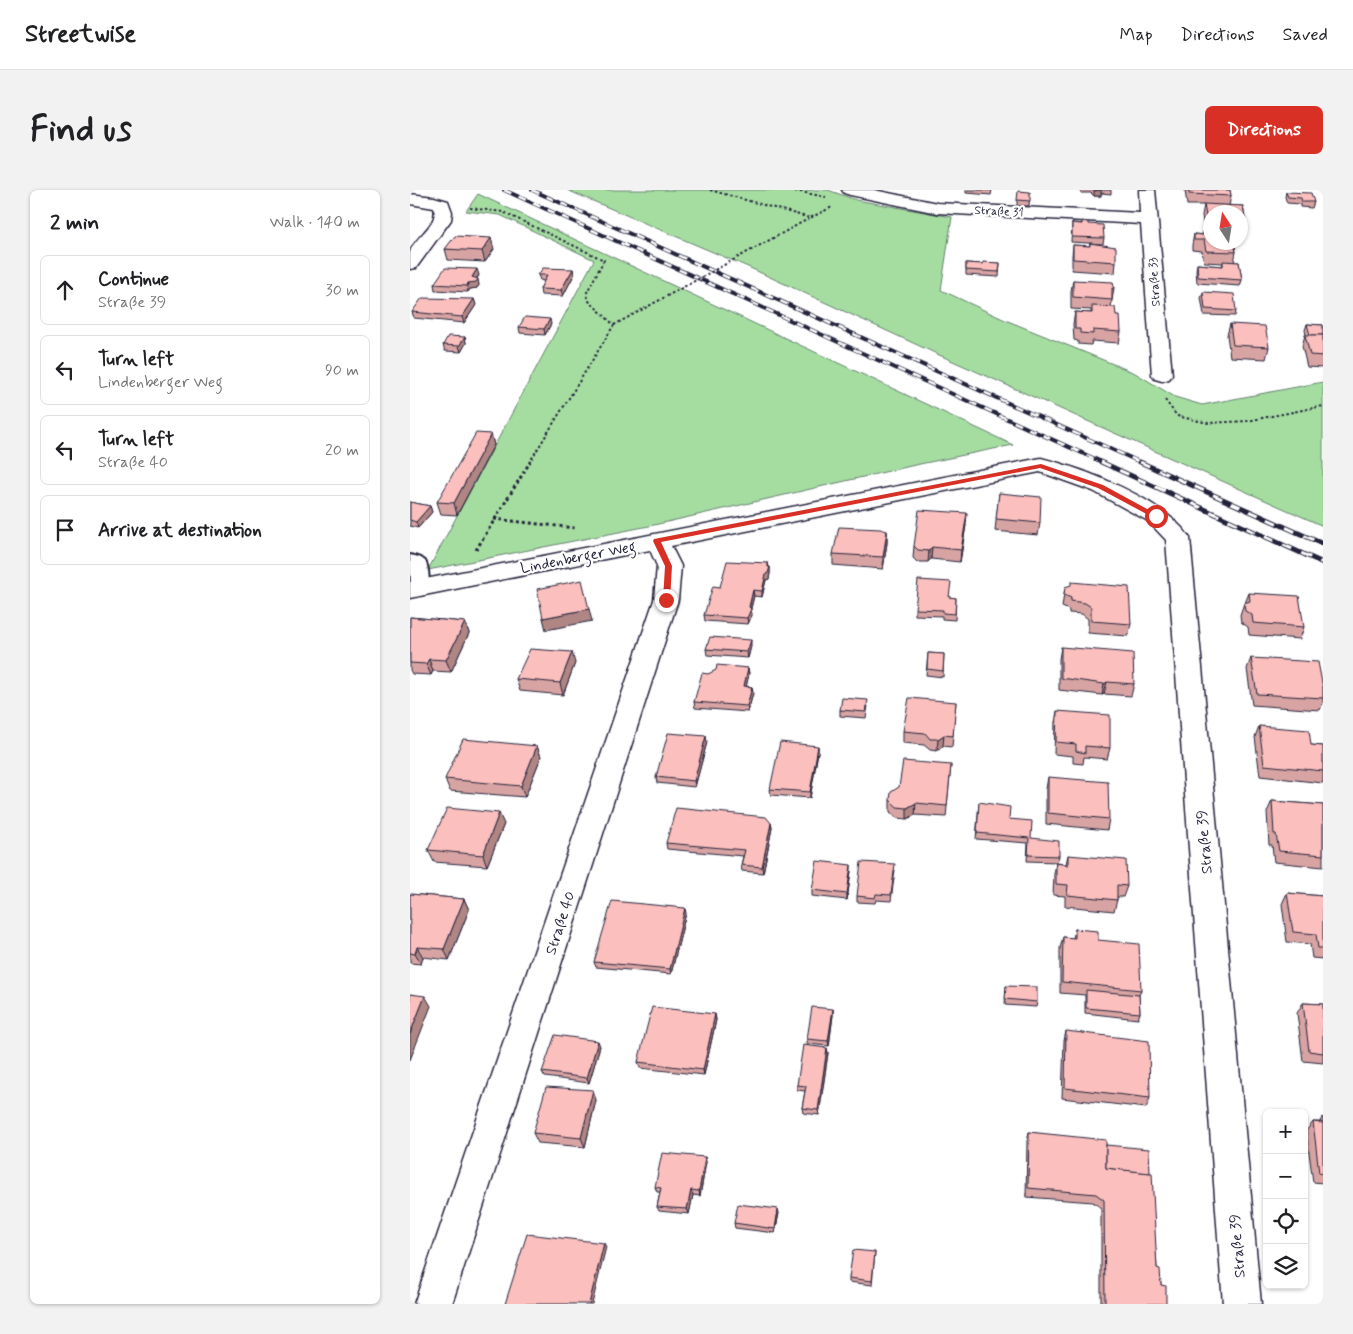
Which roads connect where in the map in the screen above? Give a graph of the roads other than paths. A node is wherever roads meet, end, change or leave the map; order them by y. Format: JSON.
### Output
{"nodes":[{"id":1,"x":850,"y":190,"type":"edge"},
{"id":2,"x":1147,"y":190,"type":"edge"},
{"id":3,"x":410,"y":199,"type":"edge"},
{"id":4,"x":1149,"y":219,"type":"junction"},
{"id":5,"x":410,"y":264,"type":"edge"},
{"id":6,"x":1162,"y":375,"type":"dead end"},
{"id":7,"x":1041,"y":466,"type":"joint"},
{"id":8,"x":657,"y":541,"type":"junction"},
{"id":9,"x":410,"y":561,"type":"edge"},
{"id":10,"x":415,"y":589,"type":"edge"},
{"id":11,"x":433,"y":1304,"type":"edge"},
{"id":12,"x":1242,"y":1304,"type":"edge"}],
"edges":[{"from":1,"to":4,"type":"street","name":"Straße 31"},
{"from":2,"to":4,"type":"street","name":"Straße 33"},
{"from":3,"to":5,"type":"street"},
{"from":4,"to":6,"type":"street","name":"Straße 33"},
{"from":7,"to":8,"type":"street","name":"Lindenberger Weg"},
{"from":7,"to":12,"type":"street","name":"Straße 39"},
{"from":8,"to":10,"type":"street","name":"Lindenberger Weg"},
{"from":8,"to":11,"type":"street","name":"Straße 40"},
{"from":9,"to":10,"type":"lane"}]}
